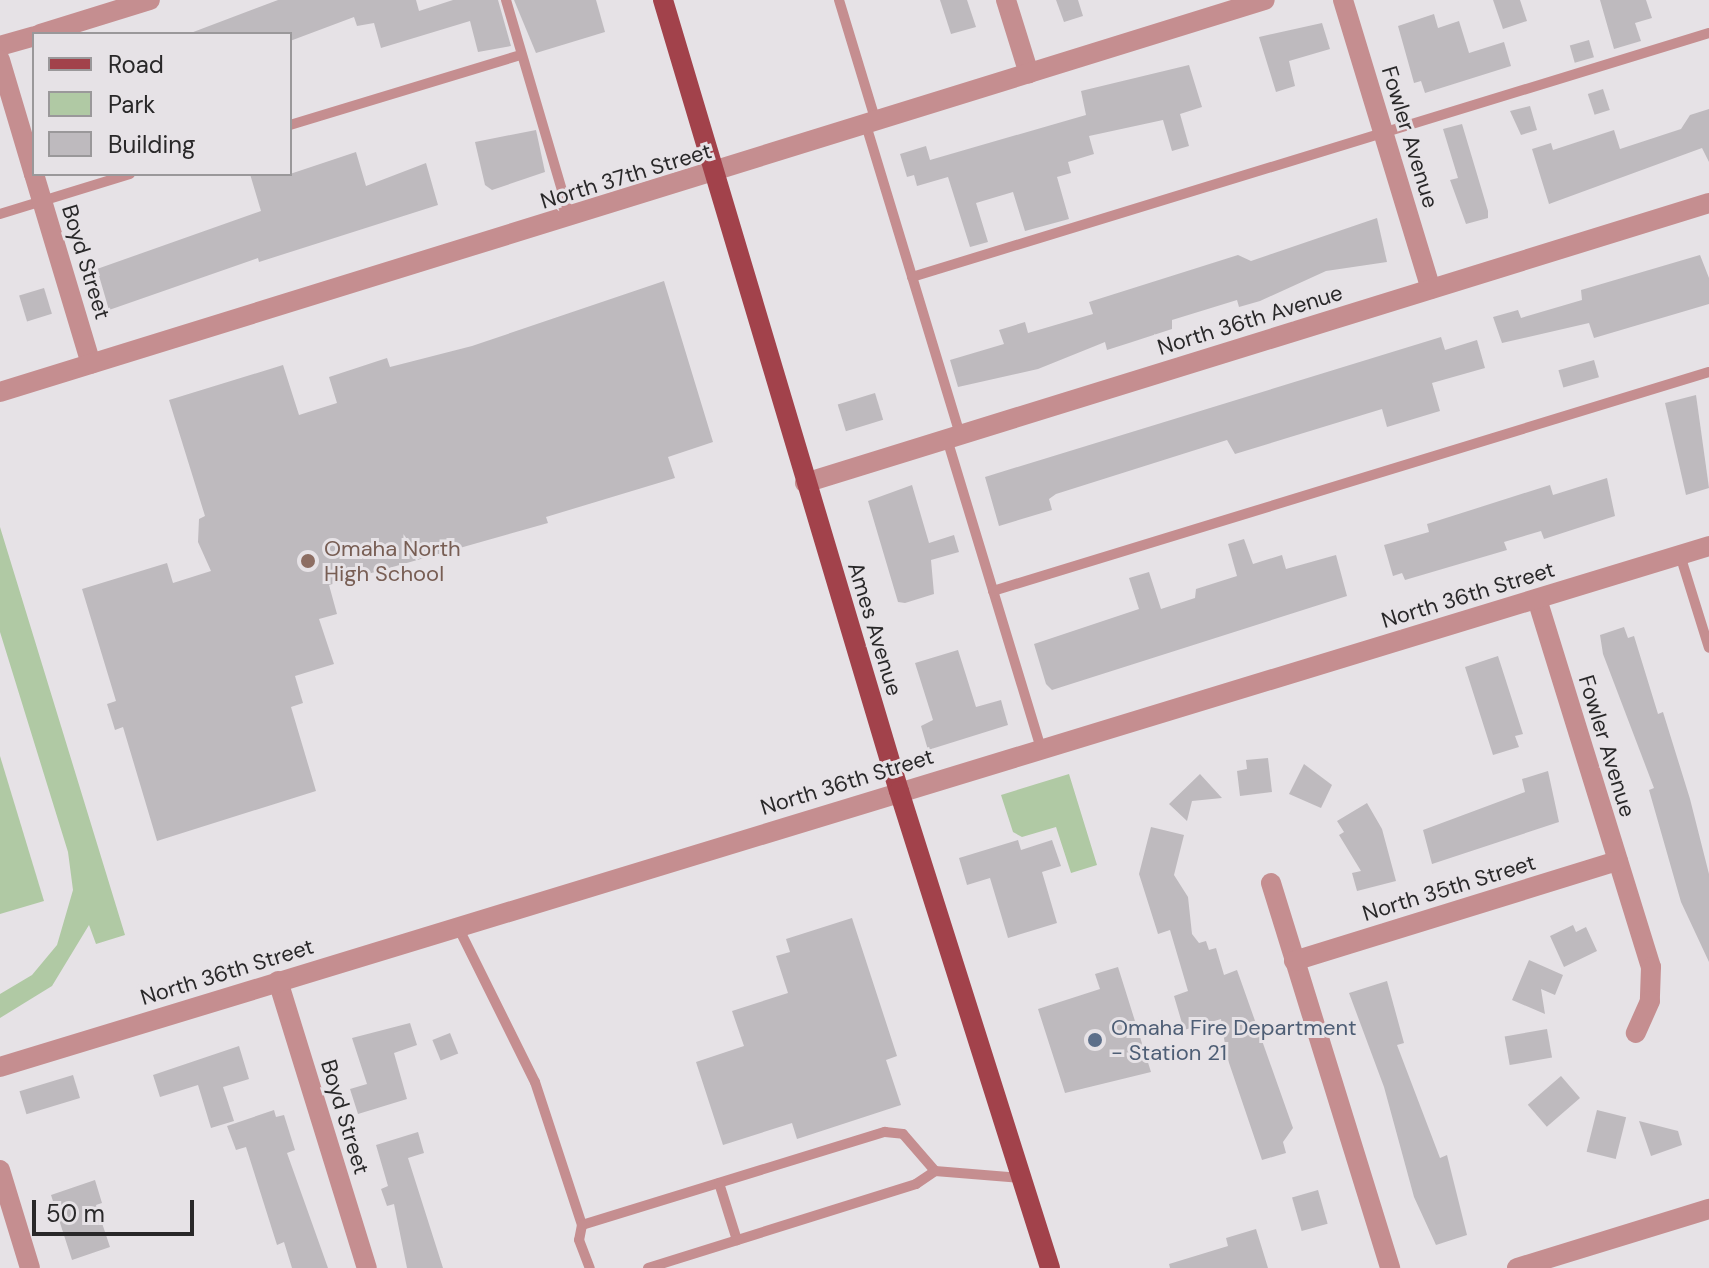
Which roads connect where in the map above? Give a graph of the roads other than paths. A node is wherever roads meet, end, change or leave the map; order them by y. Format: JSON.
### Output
{"nodes":[{"id":1,"x":150,"y":0,"type":"edge"},
{"id":2,"x":506,"y":0,"type":"edge"},
{"id":3,"x":663,"y":0,"type":"edge"},
{"id":4,"x":839,"y":0,"type":"edge"},
{"id":5,"x":1006,"y":0,"type":"edge"},
{"id":6,"x":1265,"y":0,"type":"edge"},
{"id":7,"x":1343,"y":0,"type":"edge"},
{"id":8,"x":46,"y":32,"type":"edge"},
{"id":9,"x":1709,"y":33,"type":"edge"},
{"id":10,"x":32,"y":37,"type":"edge"},
{"id":11,"x":0,"y":46,"type":"edge"},
{"id":12,"x":521,"y":55,"type":"junction"},
{"id":13,"x":0,"y":60,"type":"edge"},
{"id":14,"x":1029,"y":74,"type":"junction"},
{"id":15,"x":292,"y":124,"type":"edge"},
{"id":16,"x":871,"y":124,"type":"junction"},
{"id":17,"x":1383,"y":133,"type":"junction"},
{"id":18,"x":32,"y":167,"type":"edge"},
{"id":19,"x":715,"y":173,"type":"junction"},
{"id":20,"x":35,"y":176,"type":"edge"},
{"id":21,"x":123,"y":176,"type":"edge"},
{"id":22,"x":42,"y":201,"type":"junction"},
{"id":23,"x":1709,"y":203,"type":"edge"},
{"id":24,"x":0,"y":214,"type":"edge"},
{"id":25,"x":570,"y":218,"type":"junction"},
{"id":26,"x":912,"y":277,"type":"junction"},
{"id":27,"x":1431,"y":289,"type":"junction"},
{"id":28,"x":91,"y":364,"type":"junction"},
{"id":29,"x":1709,"y":372,"type":"edge"},
{"id":30,"x":0,"y":392,"type":"edge"},
{"id":31,"x":954,"y":437,"type":"junction"},
{"id":32,"x":805,"y":483,"type":"junction"},
{"id":33,"x":1709,"y":546,"type":"edge"},
{"id":34,"x":1680,"y":555,"type":"junction"},
{"id":35,"x":993,"y":591,"type":"junction"},
{"id":36,"x":1537,"y":599,"type":"junction"},
{"id":37,"x":1709,"y":648,"type":"edge"},
{"id":38,"x":1041,"y":749,"type":"junction"},
{"id":39,"x":899,"y":791,"type":"junction"},
{"id":40,"x":1618,"y":861,"type":"junction"},
{"id":41,"x":1271,"y":883,"type":"dead end"},
{"id":42,"x":458,"y":927,"type":"junction"},
{"id":43,"x":1294,"y":961,"type":"junction"},
{"id":44,"x":278,"y":981,"type":"junction"},
{"id":45,"x":1636,"y":1033,"type":"dead end"},
{"id":46,"x":0,"y":1067,"type":"edge"},
{"id":47,"x":0,"y":1170,"type":"edge"},
{"id":48,"x":935,"y":1171,"type":"junction"},
{"id":49,"x":1021,"y":1178,"type":"junction"},
{"id":50,"x":719,"y":1183,"type":"junction"},
{"id":51,"x":1709,"y":1209,"type":"edge"},
{"id":52,"x":582,"y":1225,"type":"junction"},
{"id":53,"x":737,"y":1240,"type":"junction"},
{"id":54,"x":1561,"y":1262,"type":"edge"},
{"id":55,"x":30,"y":1268,"type":"edge"},
{"id":56,"x":367,"y":1268,"type":"edge"},
{"id":57,"x":590,"y":1268,"type":"edge"},
{"id":58,"x":648,"y":1268,"type":"edge"},
{"id":59,"x":1050,"y":1268,"type":"edge"},
{"id":60,"x":1390,"y":1268,"type":"edge"},
{"id":61,"x":1517,"y":1268,"type":"edge"}],
"edges":[{"from":1,"to":8,"type":"street"},
{"from":2,"to":12,"type":"lane"},
{"from":3,"to":19,"type":"main road","name":"Ames Avenue"},
{"from":4,"to":16,"type":"lane"},
{"from":5,"to":14,"type":"street"},
{"from":6,"to":14,"type":"street","name":"North 37th Street"},
{"from":7,"to":17,"type":"street","name":"Fowler Avenue"},
{"from":9,"to":17,"type":"lane"},
{"from":10,"to":11,"type":"street"},
{"from":12,"to":15,"type":"lane"},
{"from":12,"to":25,"type":"lane"},
{"from":13,"to":18,"type":"street","name":"Boyd Street"},
{"from":14,"to":16,"type":"street","name":"North 37th Street"},
{"from":16,"to":19,"type":"street","name":"North 37th Street"},
{"from":16,"to":26,"type":"lane"},
{"from":17,"to":26,"type":"lane"},
{"from":17,"to":27,"type":"street","name":"Fowler Avenue"},
{"from":19,"to":25,"type":"street","name":"North 37th Street"},
{"from":19,"to":32,"type":"main road","name":"Ames Avenue"},
{"from":20,"to":22,"type":"street","name":"Boyd Street"},
{"from":21,"to":22,"type":"lane"},
{"from":22,"to":24,"type":"lane"},
{"from":22,"to":28,"type":"street","name":"Boyd Street"},
{"from":23,"to":27,"type":"street","name":"North 36th Avenue"},
{"from":25,"to":28,"type":"street","name":"North 37th Street"},
{"from":26,"to":31,"type":"lane"},
{"from":27,"to":31,"type":"street","name":"North 36th Avenue"},
{"from":28,"to":30,"type":"street","name":"North 37th Street"},
{"from":29,"to":35,"type":"lane"},
{"from":31,"to":32,"type":"street","name":"North 36th Avenue"},
{"from":31,"to":35,"type":"lane"},
{"from":32,"to":39,"type":"main road","name":"Ames Avenue"},
{"from":33,"to":34,"type":"street","name":"North 36th Street"},
{"from":34,"to":36,"type":"street","name":"North 36th Street"},
{"from":34,"to":37,"type":"lane"},
{"from":35,"to":38,"type":"lane"},
{"from":36,"to":38,"type":"street","name":"North 36th Street"},
{"from":36,"to":40,"type":"street","name":"Fowler Avenue"},
{"from":38,"to":39,"type":"street","name":"North 36th Street"},
{"from":39,"to":42,"type":"street","name":"North 36th Street"},
{"from":39,"to":49,"type":"main road","name":"Ames Avenue"},
{"from":40,"to":43,"type":"street","name":"North 35th Street"},
{"from":40,"to":45,"type":"street","name":"Fowler Avenue"},
{"from":41,"to":43,"type":"street"},
{"from":42,"to":44,"type":"street","name":"North 36th Street"},
{"from":42,"to":52,"type":"lane"},
{"from":43,"to":60,"type":"street"},
{"from":44,"to":46,"type":"street","name":"North 36th Street"},
{"from":44,"to":56,"type":"street","name":"Boyd Street"},
{"from":47,"to":55,"type":"street"},
{"from":48,"to":49,"type":"lane"},
{"from":48,"to":50,"type":"lane"},
{"from":48,"to":53,"type":"lane"},
{"from":49,"to":59,"type":"main road","name":"Ames Avenue"},
{"from":50,"to":52,"type":"lane"},
{"from":50,"to":53,"type":"lane"},
{"from":51,"to":54,"type":"street"},
{"from":52,"to":57,"type":"lane"},
{"from":53,"to":58,"type":"lane"},
{"from":54,"to":61,"type":"street"}]}
